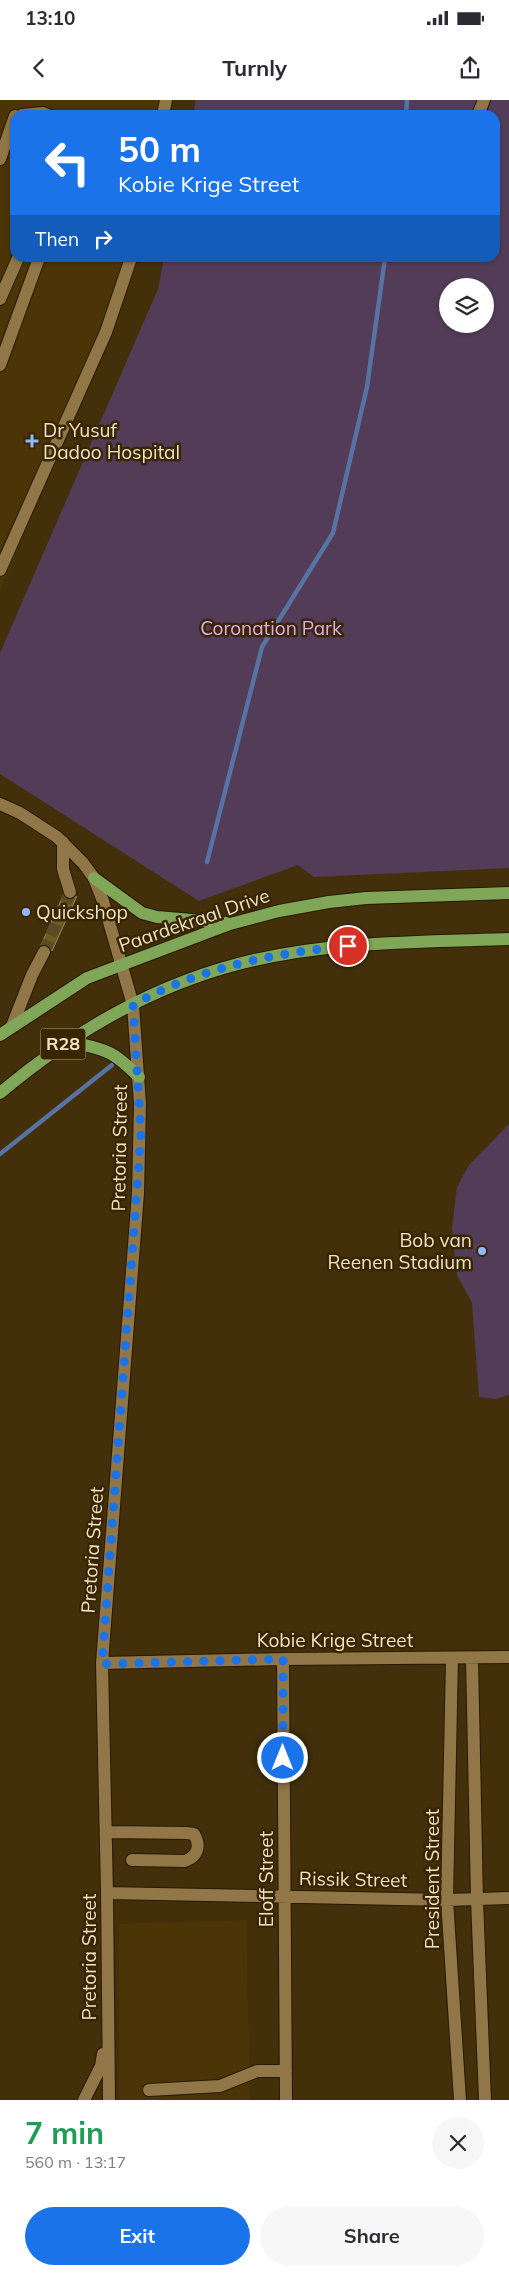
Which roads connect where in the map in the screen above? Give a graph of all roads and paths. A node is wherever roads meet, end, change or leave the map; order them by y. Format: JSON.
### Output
{"nodes":[{"id":1,"x":10,"y":134,"type":"edge"},
{"id":2,"x":0,"y":159,"type":"edge"},
{"id":3,"x":16,"y":262,"type":"edge"},
{"id":4,"x":38,"y":262,"type":"edge"},
{"id":5,"x":129,"y":262,"type":"edge"},
{"id":6,"x":0,"y":299,"type":"edge"},
{"id":7,"x":0,"y":366,"type":"edge"},
{"id":8,"x":0,"y":570,"type":"edge"},
{"id":9,"x":0,"y":804,"type":"edge"},
{"id":10,"x":63,"y":842,"type":"junction"},
{"id":11,"x":94,"y":878,"type":"junction"},
{"id":12,"x":70,"y":892,"type":"tunnel mouth"},
{"id":13,"x":509,"y":893,"type":"edge"},
{"id":14,"x":230,"y":924,"type":"junction"},
{"id":15,"x":509,"y":939,"type":"edge"},
{"id":16,"x":44,"y":952,"type":"tunnel mouth"},
{"id":17,"x":122,"y":964,"type":"junction"},
{"id":18,"x":133,"y":1005,"type":"junction"},
{"id":19,"x":12,"y":1026,"type":"junction"},
{"id":20,"x":0,"y":1035,"type":"edge"},
{"id":21,"x":67,"y":1042,"type":"junction"},
{"id":22,"x":139,"y":1077,"type":"junction"},
{"id":23,"x":0,"y":1093,"type":"edge"},
{"id":24,"x":509,"y":1657,"type":"edge"},
{"id":25,"x":452,"y":1658,"type":"junction"},
{"id":26,"x":472,"y":1658,"type":"junction"},
{"id":27,"x":283,"y":1659,"type":"junction"},
{"id":28,"x":102,"y":1664,"type":"junction"},
{"id":29,"x":106,"y":1832,"type":"junction"},
{"id":30,"x":132,"y":1860,"type":"dead end"},
{"id":31,"x":107,"y":1893,"type":"junction"},
{"id":32,"x":284,"y":1897,"type":"junction"},
{"id":33,"x":509,"y":1898,"type":"edge"},
{"id":34,"x":447,"y":1900,"type":"junction"},
{"id":35,"x":477,"y":1900,"type":"junction"},
{"id":36,"x":108,"y":2029,"type":"junction"},
{"id":37,"x":286,"y":2071,"type":"junction"},
{"id":38,"x":149,"y":2090,"type":"dead end"},
{"id":39,"x":84,"y":2100,"type":"edge"},
{"id":40,"x":109,"y":2100,"type":"edge"},
{"id":41,"x":286,"y":2100,"type":"edge"},
{"id":42,"x":460,"y":2100,"type":"edge"},
{"id":43,"x":485,"y":2100,"type":"edge"}],
"edges":[{"from":1,"to":2,"type":"street"},
{"from":3,"to":6,"type":"street"},
{"from":4,"to":7,"type":"street"},
{"from":5,"to":8,"type":"street"},
{"from":9,"to":10,"type":"street"},
{"from":10,"to":11,"type":"street"},
{"from":10,"to":12,"type":"street"},
{"from":11,"to":14,"type":"main road"},
{"from":11,"to":17,"type":"street","name":"Pretoria Street"},
{"from":13,"to":14,"type":"main road","name":"Paardekraal Drive","number":"R28"},
{"from":14,"to":17,"type":"main road","name":"Paardekraal Drive","number":"R28"},
{"from":15,"to":18,"type":"main road","number":"R28"},
{"from":16,"to":19,"type":"street"},
{"from":17,"to":18,"type":"street","name":"Pretoria Street"},
{"from":17,"to":19,"type":"main road","name":"Paardekraal Drive","number":"R28"},
{"from":18,"to":21,"type":"main road","number":"R28"},
{"from":18,"to":22,"type":"street","name":"Pretoria Street"},
{"from":19,"to":20,"type":"main road","name":"Paardekraal Drive","number":"R28"},
{"from":21,"to":22,"type":"main road"},
{"from":21,"to":23,"type":"main road","number":"R28"},
{"from":22,"to":28,"type":"street","name":"Pretoria Street"},
{"from":24,"to":26,"type":"street","name":"Kobie Krige Street"},
{"from":25,"to":26,"type":"street","name":"Kobie Krige Street"},
{"from":25,"to":27,"type":"street","name":"Kobie Krige Street"},
{"from":25,"to":34,"type":"street","name":"President Street"},
{"from":26,"to":35,"type":"street"},
{"from":27,"to":28,"type":"street","name":"Kobie Krige Street"},
{"from":27,"to":32,"type":"street","name":"Eloff Street"},
{"from":28,"to":29,"type":"street","name":"Pretoria Street"},
{"from":29,"to":30,"type":"street"},
{"from":29,"to":31,"type":"street","name":"Pretoria Street"},
{"from":31,"to":32,"type":"street","name":"Rissik Street"},
{"from":31,"to":36,"type":"street","name":"Pretoria Street"},
{"from":32,"to":34,"type":"street","name":"Rissik Street"},
{"from":32,"to":37,"type":"street","name":"Eloff Street"},
{"from":33,"to":35,"type":"street","name":"Rissik Street"},
{"from":34,"to":35,"type":"street","name":"Rissik Street"},
{"from":34,"to":42,"type":"street","name":"President Street"},
{"from":35,"to":43,"type":"street"},
{"from":36,"to":39,"type":"street"},
{"from":36,"to":40,"type":"street","name":"Pretoria Street"},
{"from":37,"to":38,"type":"street"},
{"from":37,"to":41,"type":"street","name":"Eloff Street"}]}
